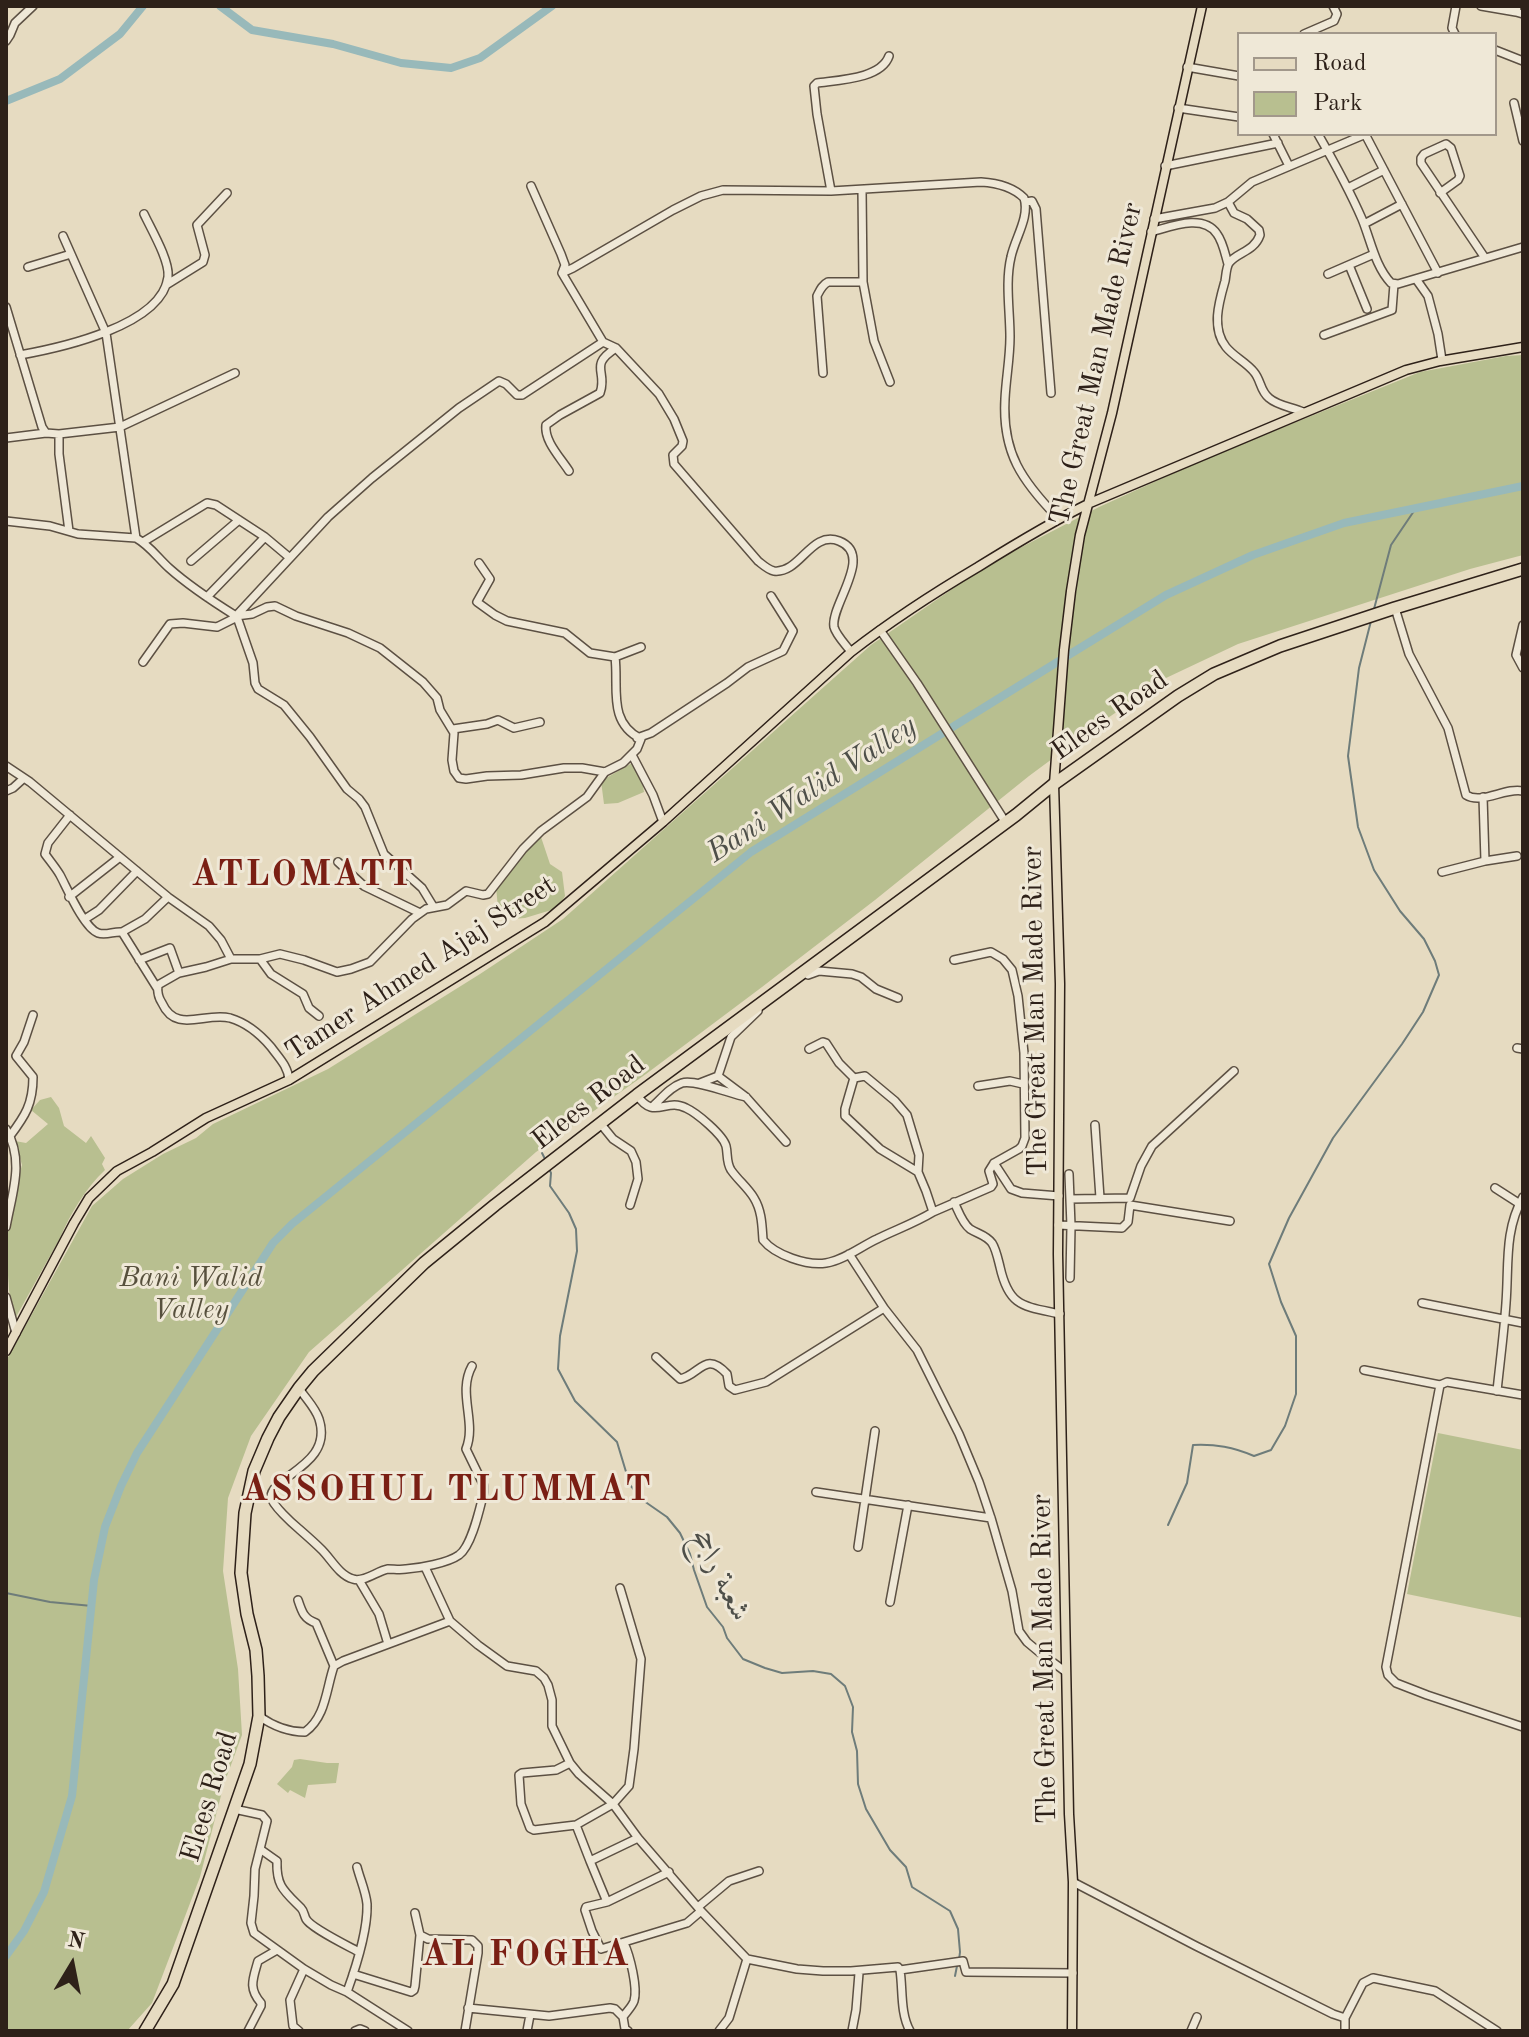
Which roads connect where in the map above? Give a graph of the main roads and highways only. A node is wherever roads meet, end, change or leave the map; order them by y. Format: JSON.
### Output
{"nodes":[{"id":1,"x":1202,"y":6,"type":"edge"},
{"id":2,"x":1523,"y":347,"type":"edge"},
{"id":3,"x":1090,"y":503,"type":"junction"},
{"id":4,"x":1523,"y":569,"type":"edge"},
{"id":5,"x":1054,"y":784,"type":"junction"},
{"id":6,"x":6,"y":1351,"type":"edge"},
{"id":7,"x":145,"y":2031,"type":"edge"},
{"id":8,"x":1072,"y":2031,"type":"edge"}],
"edges":[{"from":1,"to":3,"type":"main road","name":"The Great Man Made River"},
{"from":2,"to":3,"type":"main road","name":"Tamer Ahmed Ajaj Street"},
{"from":3,"to":5,"type":"main road","name":"The Great Man Made River"},
{"from":3,"to":6,"type":"main road","name":"Tamer Ahmed Ajaj Street"},
{"from":4,"to":5,"type":"highway","name":"Elees Road"},
{"from":5,"to":7,"type":"highway","name":"Elees Road"},
{"from":5,"to":8,"type":"main road","name":"The Great Man Made River"}]}
